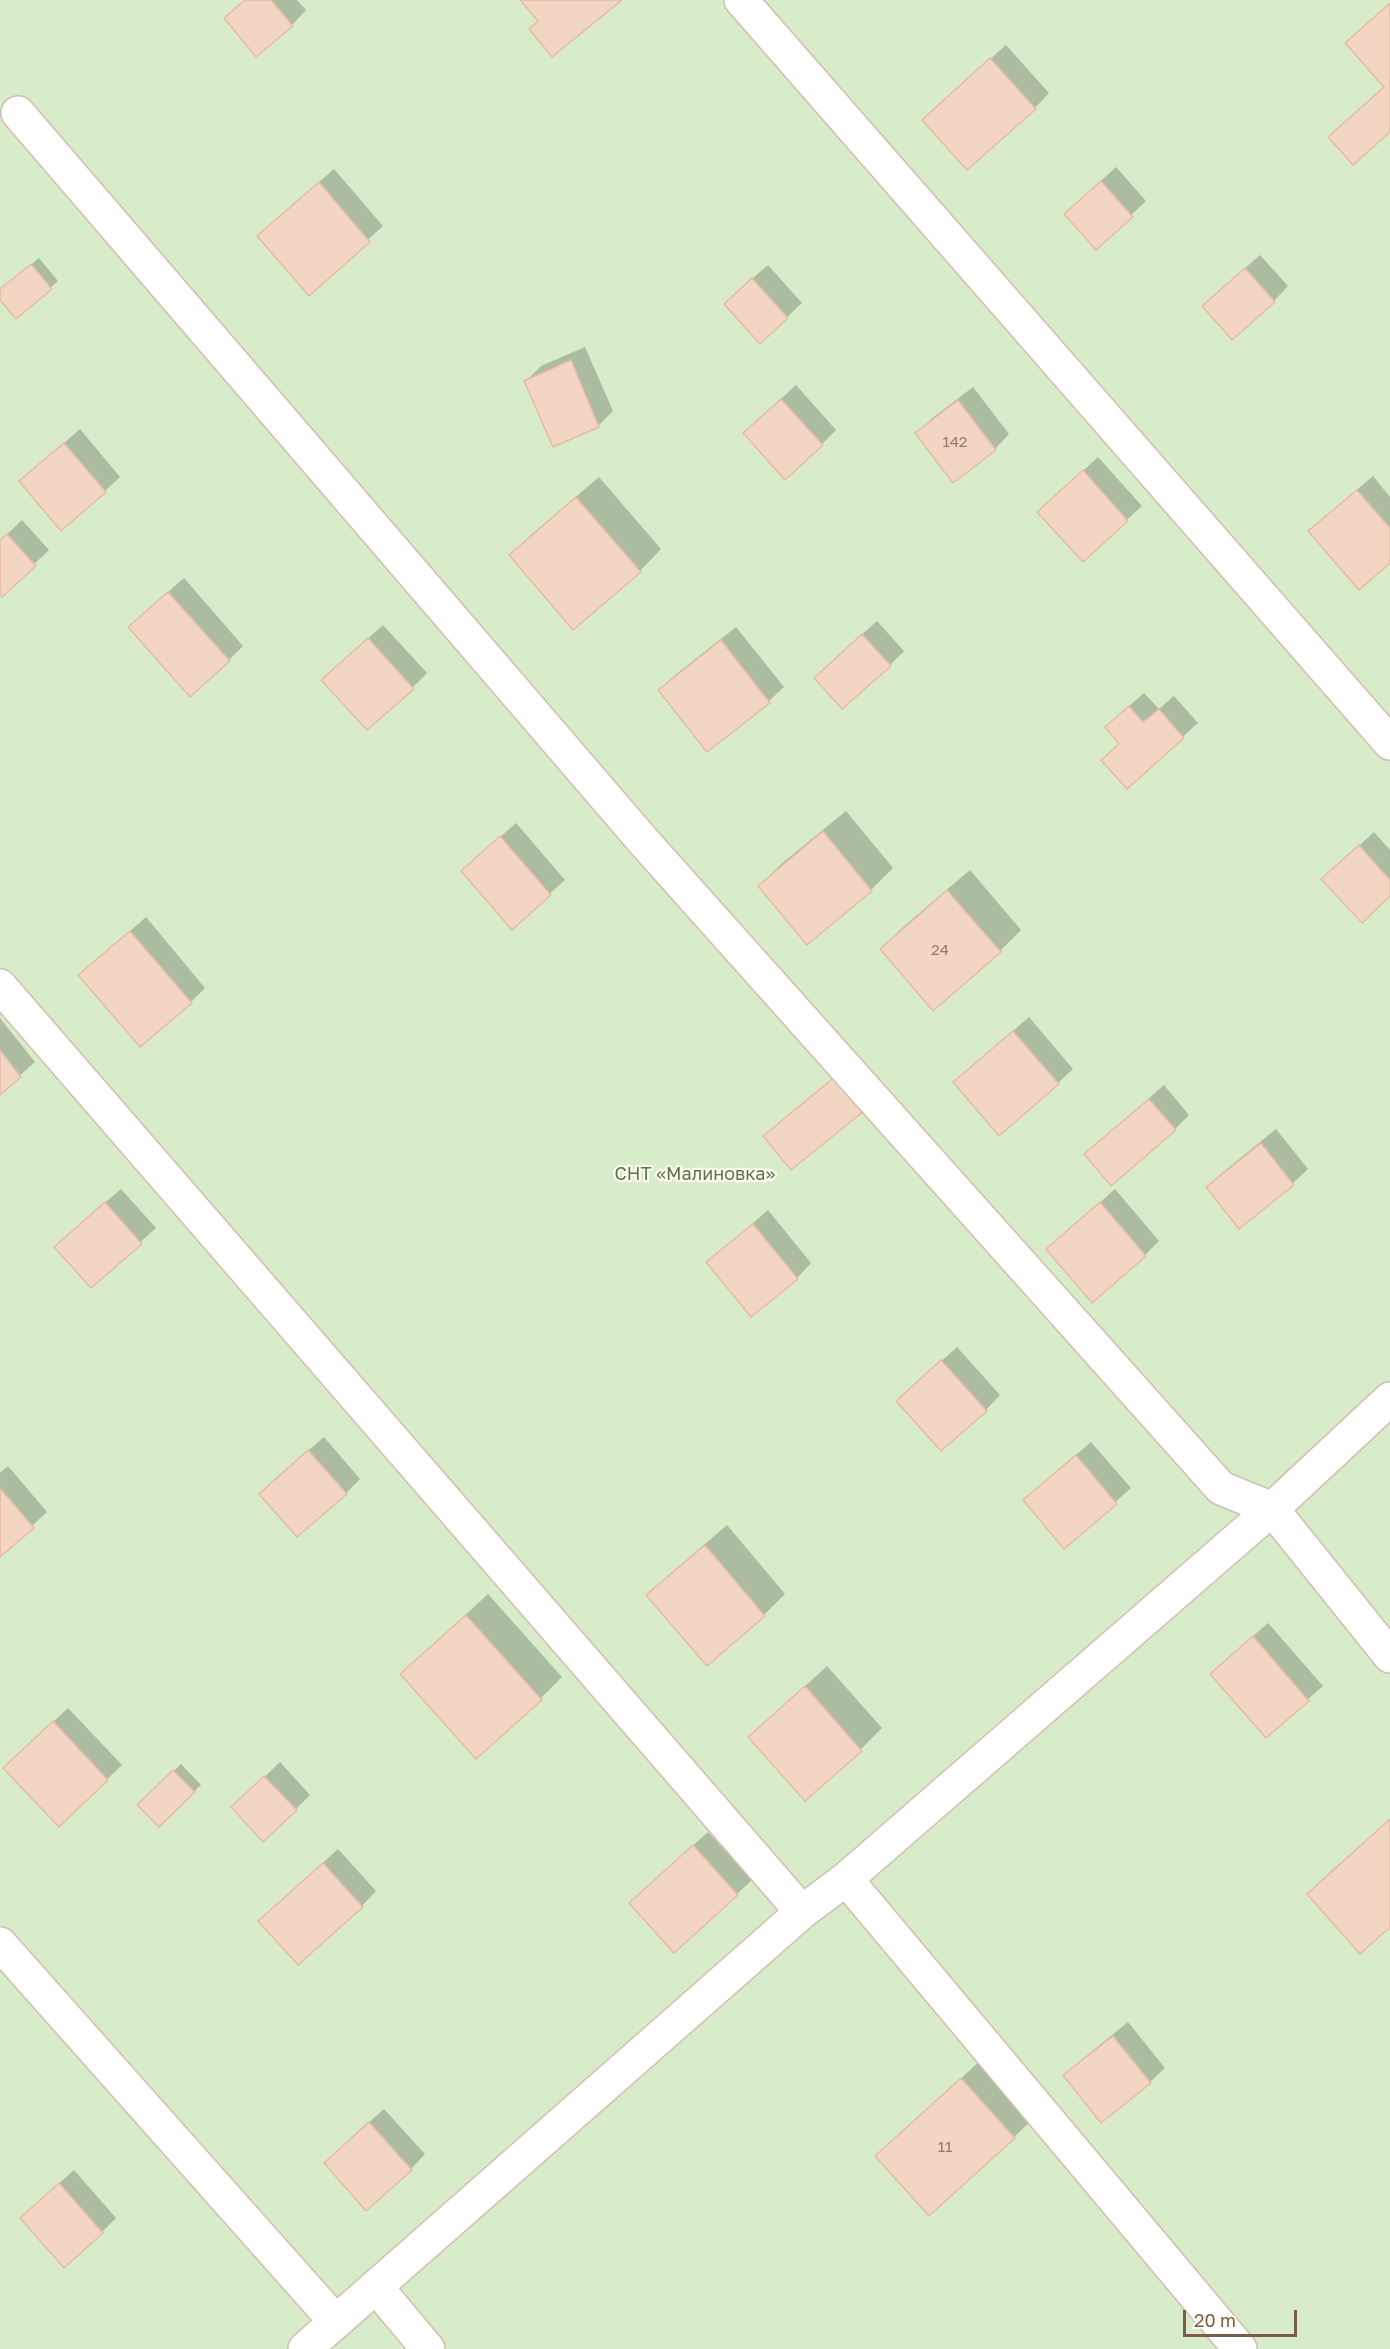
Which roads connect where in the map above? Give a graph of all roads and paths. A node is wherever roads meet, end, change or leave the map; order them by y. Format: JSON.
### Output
{"nodes":[{"id":1,"x":741,"y":0,"type":"edge"},
{"id":2,"x":18,"y":113,"type":"dead end"},
{"id":3,"x":1390,"y":743,"type":"edge"},
{"id":4,"x":0,"y":986,"type":"edge"},
{"id":5,"x":1390,"y":1399,"type":"edge"},
{"id":6,"x":1272,"y":1509,"type":"junction"},
{"id":7,"x":1390,"y":1656,"type":"edge"},
{"id":8,"x":846,"y":1879,"type":"junction"},
{"id":9,"x":802,"y":1912,"type":"junction"},
{"id":10,"x":0,"y":1944,"type":"edge"},
{"id":11,"x":377,"y":2288,"type":"junction"},
{"id":12,"x":336,"y":2322,"type":"junction"},
{"id":13,"x":305,"y":2349,"type":"edge"},
{"id":14,"x":428,"y":2349,"type":"edge"},
{"id":15,"x":1240,"y":2349,"type":"edge"}],
"edges":[{"from":1,"to":3,"type":"street"},
{"from":2,"to":6,"type":"street"},
{"from":4,"to":9,"type":"street"},
{"from":5,"to":6,"type":"street"},
{"from":6,"to":7,"type":"street"},
{"from":6,"to":8,"type":"street"},
{"from":8,"to":9,"type":"street"},
{"from":8,"to":15,"type":"street"},
{"from":9,"to":11,"type":"street"},
{"from":10,"to":12,"type":"street"},
{"from":11,"to":12,"type":"street"},
{"from":11,"to":14,"type":"street"},
{"from":12,"to":13,"type":"street"}]}
